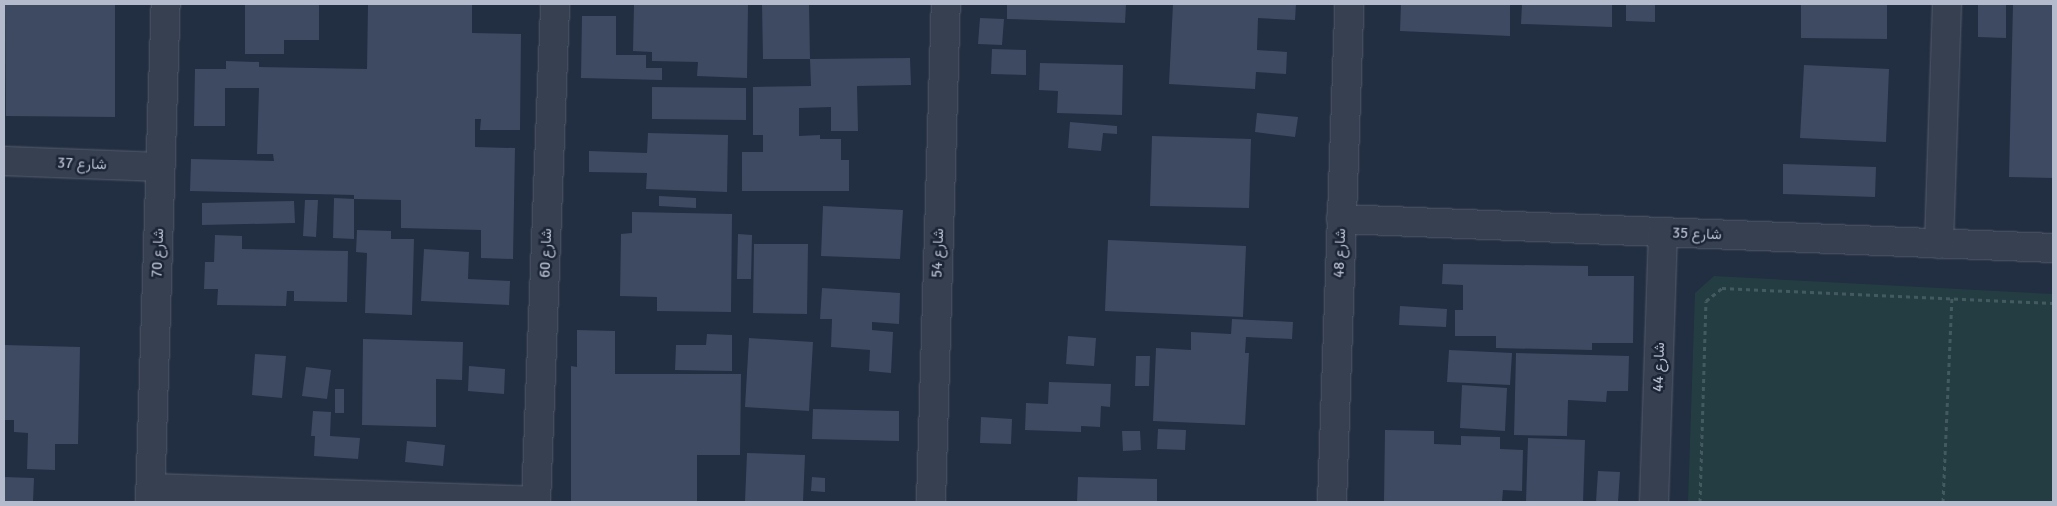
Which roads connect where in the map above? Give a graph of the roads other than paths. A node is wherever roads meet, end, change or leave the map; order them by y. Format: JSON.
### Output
{"nodes":[{"id":1,"x":166,"y":4,"type":"edge"},
{"id":2,"x":555,"y":4,"type":"edge"},
{"id":3,"x":946,"y":4,"type":"edge"},
{"id":4,"x":1349,"y":4,"type":"edge"},
{"id":5,"x":1947,"y":4,"type":"edge"},
{"id":6,"x":4,"y":161,"type":"edge"},
{"id":7,"x":160,"y":167,"type":"junction"},
{"id":8,"x":1341,"y":219,"type":"junction"},
{"id":9,"x":1663,"y":232,"type":"junction"},
{"id":10,"x":1939,"y":244,"type":"junction"},
{"id":11,"x":2053,"y":248,"type":"edge"},
{"id":12,"x":150,"y":495,"type":"edge"},
{"id":13,"x":536,"y":502,"type":"edge"},
{"id":14,"x":930,"y":502,"type":"edge"},
{"id":15,"x":1332,"y":502,"type":"edge"},
{"id":16,"x":1654,"y":502,"type":"edge"}],
"edges":[{"from":1,"to":7,"type":"street","name":"شارع 70"},
{"from":2,"to":13,"type":"street","name":"شارع 60"},
{"from":3,"to":14,"type":"street","name":"شارع 54"},
{"from":4,"to":8,"type":"street","name":"شارع 48"},
{"from":5,"to":10,"type":"street"},
{"from":6,"to":7,"type":"street","name":"شارع 37"},
{"from":7,"to":12,"type":"street","name":"شارع 70"},
{"from":8,"to":9,"type":"street","name":"شارع 35"},
{"from":8,"to":15,"type":"street","name":"شارع 48"},
{"from":9,"to":10,"type":"street","name":"شارع 35"},
{"from":9,"to":16,"type":"street","name":"شارع 44"},
{"from":10,"to":11,"type":"street","name":"شارع 35"},
{"from":12,"to":13,"type":"street"}]}
